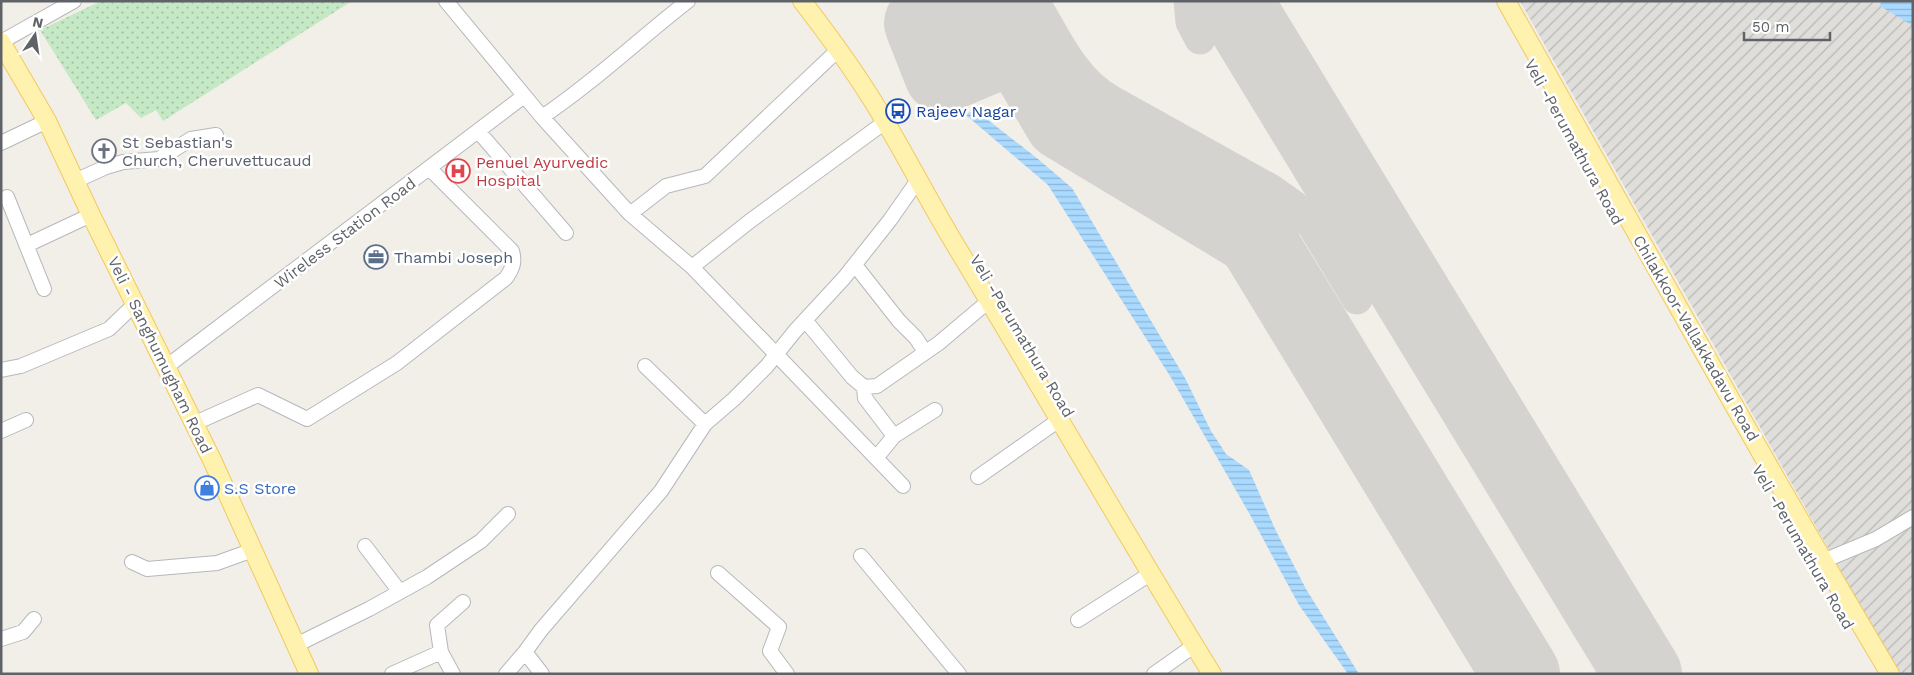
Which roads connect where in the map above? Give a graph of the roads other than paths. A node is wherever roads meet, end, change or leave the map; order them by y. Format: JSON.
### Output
{"nodes":[{"id":1,"x":74,"y":1,"type":"edge"},
{"id":2,"x":446,"y":1,"type":"edge"},
{"id":3,"x":688,"y":1,"type":"edge"},
{"id":4,"x":802,"y":1,"type":"edge"},
{"id":5,"x":816,"y":1,"type":"edge"},
{"id":6,"x":1495,"y":1,"type":"edge"},
{"id":7,"x":1506,"y":1,"type":"edge"},
{"id":8,"x":1,"y":42,"type":"edge"},
{"id":9,"x":839,"y":49,"type":"junction"},
{"id":10,"x":524,"y":96,"type":"junction"},
{"id":11,"x":542,"y":118,"type":"junction"},
{"id":12,"x":47,"y":121,"type":"junction"},
{"id":13,"x":885,"y":122,"type":"junction"},
{"id":14,"x":478,"y":131,"type":"junction"},
{"id":15,"x":216,"y":135,"type":"dead end"},
{"id":16,"x":1,"y":143,"type":"edge"},
{"id":17,"x":430,"y":169,"type":"junction"},
{"id":18,"x":75,"y":180,"type":"junction"},
{"id":19,"x":918,"y":180,"type":"junction"},
{"id":20,"x":7,"y":197,"type":"dead end"},
{"id":21,"x":630,"y":214,"type":"junction"},
{"id":22,"x":91,"y":215,"type":"junction"},
{"id":23,"x":566,"y":233,"type":"dead end"},
{"id":24,"x":27,"y":245,"type":"junction"},
{"id":25,"x":855,"y":265,"type":"junction"},
{"id":26,"x":692,"y":267,"type":"junction"},
{"id":27,"x":44,"y":289,"type":"dead end"},
{"id":28,"x":990,"y":300,"type":"junction"},
{"id":29,"x":135,"y":304,"type":"junction"},
{"id":30,"x":805,"y":320,"type":"junction"},
{"id":31,"x":925,"y":352,"type":"junction"},
{"id":32,"x":777,"y":354,"type":"junction"},
{"id":33,"x":645,"y":366,"type":"dead end"},
{"id":34,"x":166,"y":367,"type":"junction"},
{"id":35,"x":1,"y":370,"type":"edge"},
{"id":36,"x":864,"y":387,"type":"junction"},
{"id":37,"x":935,"y":410,"type":"dead end"},
{"id":38,"x":26,"y":420,"type":"dead end"},
{"id":39,"x":1059,"y":420,"type":"junction"},
{"id":40,"x":193,"y":424,"type":"junction"},
{"id":41,"x":705,"y":424,"type":"junction"},
{"id":42,"x":1,"y":431,"type":"edge"},
{"id":43,"x":894,"y":436,"type":"junction"},
{"id":44,"x":877,"y":457,"type":"junction"},
{"id":45,"x":978,"y":477,"type":"dead end"},
{"id":46,"x":903,"y":486,"type":"dead end"},
{"id":47,"x":508,"y":514,"type":"dead end"},
{"id":48,"x":1913,"y":517,"type":"edge"},
{"id":49,"x":365,"y":546,"type":"dead end"},
{"id":50,"x":253,"y":550,"type":"junction"},
{"id":51,"x":861,"y":556,"type":"dead end"},
{"id":52,"x":1822,"y":561,"type":"junction"},
{"id":53,"x":132,"y":562,"type":"dead end"},
{"id":54,"x":718,"y":573,"type":"dead end"},
{"id":55,"x":1150,"y":574,"type":"junction"},
{"id":56,"x":400,"y":592,"type":"junction"},
{"id":57,"x":464,"y":602,"type":"dead end"},
{"id":58,"x":34,"y":619,"type":"dead end"},
{"id":59,"x":1078,"y":620,"type":"dead end"},
{"id":60,"x":1,"y":639,"type":"edge"},
{"id":61,"x":296,"y":645,"type":"junction"},
{"id":62,"x":1195,"y":645,"type":"junction"},
{"id":63,"x":441,"y":652,"type":"junction"},
{"id":64,"x":525,"y":652,"type":"junction"},
{"id":65,"x":309,"y":674,"type":"edge"},
{"id":66,"x":392,"y":674,"type":"edge"},
{"id":67,"x":453,"y":674,"type":"edge"},
{"id":68,"x":506,"y":674,"type":"edge"},
{"id":69,"x":542,"y":674,"type":"edge"},
{"id":70,"x":787,"y":674,"type":"edge"},
{"id":71,"x":959,"y":674,"type":"edge"},
{"id":72,"x":1154,"y":674,"type":"edge"},
{"id":73,"x":1212,"y":674,"type":"edge"},
{"id":74,"x":1223,"y":674,"type":"edge"},
{"id":75,"x":1876,"y":674,"type":"edge"},
{"id":76,"x":1890,"y":674,"type":"edge"}],
"edges":[{"from":1,"to":8,"type":"street"},
{"from":2,"to":10,"type":"street"},
{"from":3,"to":11,"type":"street"},
{"from":4,"to":9,"type":"main road"},
{"from":5,"to":74,"type":"main road","name":"Veli -Perumathura Road"},
{"from":6,"to":75,"type":"main road","name":"Veli -Perumathura Road"},
{"from":7,"to":52,"type":"main road","name":"Chilakkoor-Vallakkadavu Road"},
{"from":8,"to":12,"type":"main road","name":"Veli - Sanghumugham Road"},
{"from":9,"to":13,"type":"main road"},
{"from":9,"to":21,"type":"street"},
{"from":10,"to":11,"type":"street"},
{"from":10,"to":14,"type":"street","name":"Wireless Station Road"},
{"from":11,"to":21,"type":"street"},
{"from":12,"to":16,"type":"street"},
{"from":12,"to":18,"type":"main road","name":"Veli - Sanghumugham Road"},
{"from":13,"to":19,"type":"main road"},
{"from":13,"to":26,"type":"street"},
{"from":14,"to":17,"type":"street","name":"Wireless Station Road"},
{"from":14,"to":23,"type":"street"},
{"from":15,"to":18,"type":"street"},
{"from":17,"to":34,"type":"street","name":"Wireless Station Road"},
{"from":17,"to":40,"type":"street"},
{"from":18,"to":22,"type":"main road","name":"Veli - Sanghumugham Road"},
{"from":19,"to":25,"type":"street"},
{"from":19,"to":28,"type":"main road"},
{"from":20,"to":24,"type":"street"},
{"from":21,"to":26,"type":"street"},
{"from":22,"to":24,"type":"street"},
{"from":22,"to":29,"type":"main road","name":"Veli - Sanghumugham Road"},
{"from":24,"to":27,"type":"street"},
{"from":25,"to":30,"type":"street"},
{"from":25,"to":31,"type":"street"},
{"from":26,"to":32,"type":"street"},
{"from":28,"to":31,"type":"street"},
{"from":28,"to":39,"type":"main road"},
{"from":29,"to":34,"type":"main road","name":"Veli - Sanghumugham Road"},
{"from":29,"to":35,"type":"street"},
{"from":30,"to":32,"type":"street"},
{"from":30,"to":36,"type":"street"},
{"from":31,"to":36,"type":"street"},
{"from":32,"to":41,"type":"street"},
{"from":32,"to":44,"type":"street"},
{"from":33,"to":41,"type":"street"},
{"from":34,"to":40,"type":"main road","name":"Veli - Sanghumugham Road"},
{"from":36,"to":43,"type":"street"},
{"from":37,"to":43,"type":"street"},
{"from":38,"to":42,"type":"street"},
{"from":39,"to":45,"type":"street"},
{"from":39,"to":55,"type":"main road"},
{"from":40,"to":50,"type":"main road","name":"Veli - Sanghumugham Road"},
{"from":41,"to":64,"type":"street"},
{"from":43,"to":44,"type":"street"},
{"from":44,"to":46,"type":"street"},
{"from":47,"to":56,"type":"street"},
{"from":48,"to":52,"type":"street"},
{"from":49,"to":56,"type":"street"},
{"from":50,"to":53,"type":"street"},
{"from":50,"to":61,"type":"main road","name":"Veli - Sanghumugham Road"},
{"from":51,"to":71,"type":"street"},
{"from":52,"to":76,"type":"main road","name":"Chilakkoor-Vallakkadavu Road"},
{"from":54,"to":70,"type":"street"},
{"from":55,"to":59,"type":"street"},
{"from":55,"to":62,"type":"main road"},
{"from":56,"to":61,"type":"street"},
{"from":57,"to":63,"type":"street"},
{"from":58,"to":60,"type":"street"},
{"from":61,"to":65,"type":"main road","name":"Veli - Sanghumugham Road"},
{"from":62,"to":72,"type":"street"},
{"from":62,"to":73,"type":"main road"},
{"from":63,"to":66,"type":"street"},
{"from":63,"to":67,"type":"street"},
{"from":64,"to":68,"type":"street"},
{"from":64,"to":69,"type":"street"}]}
